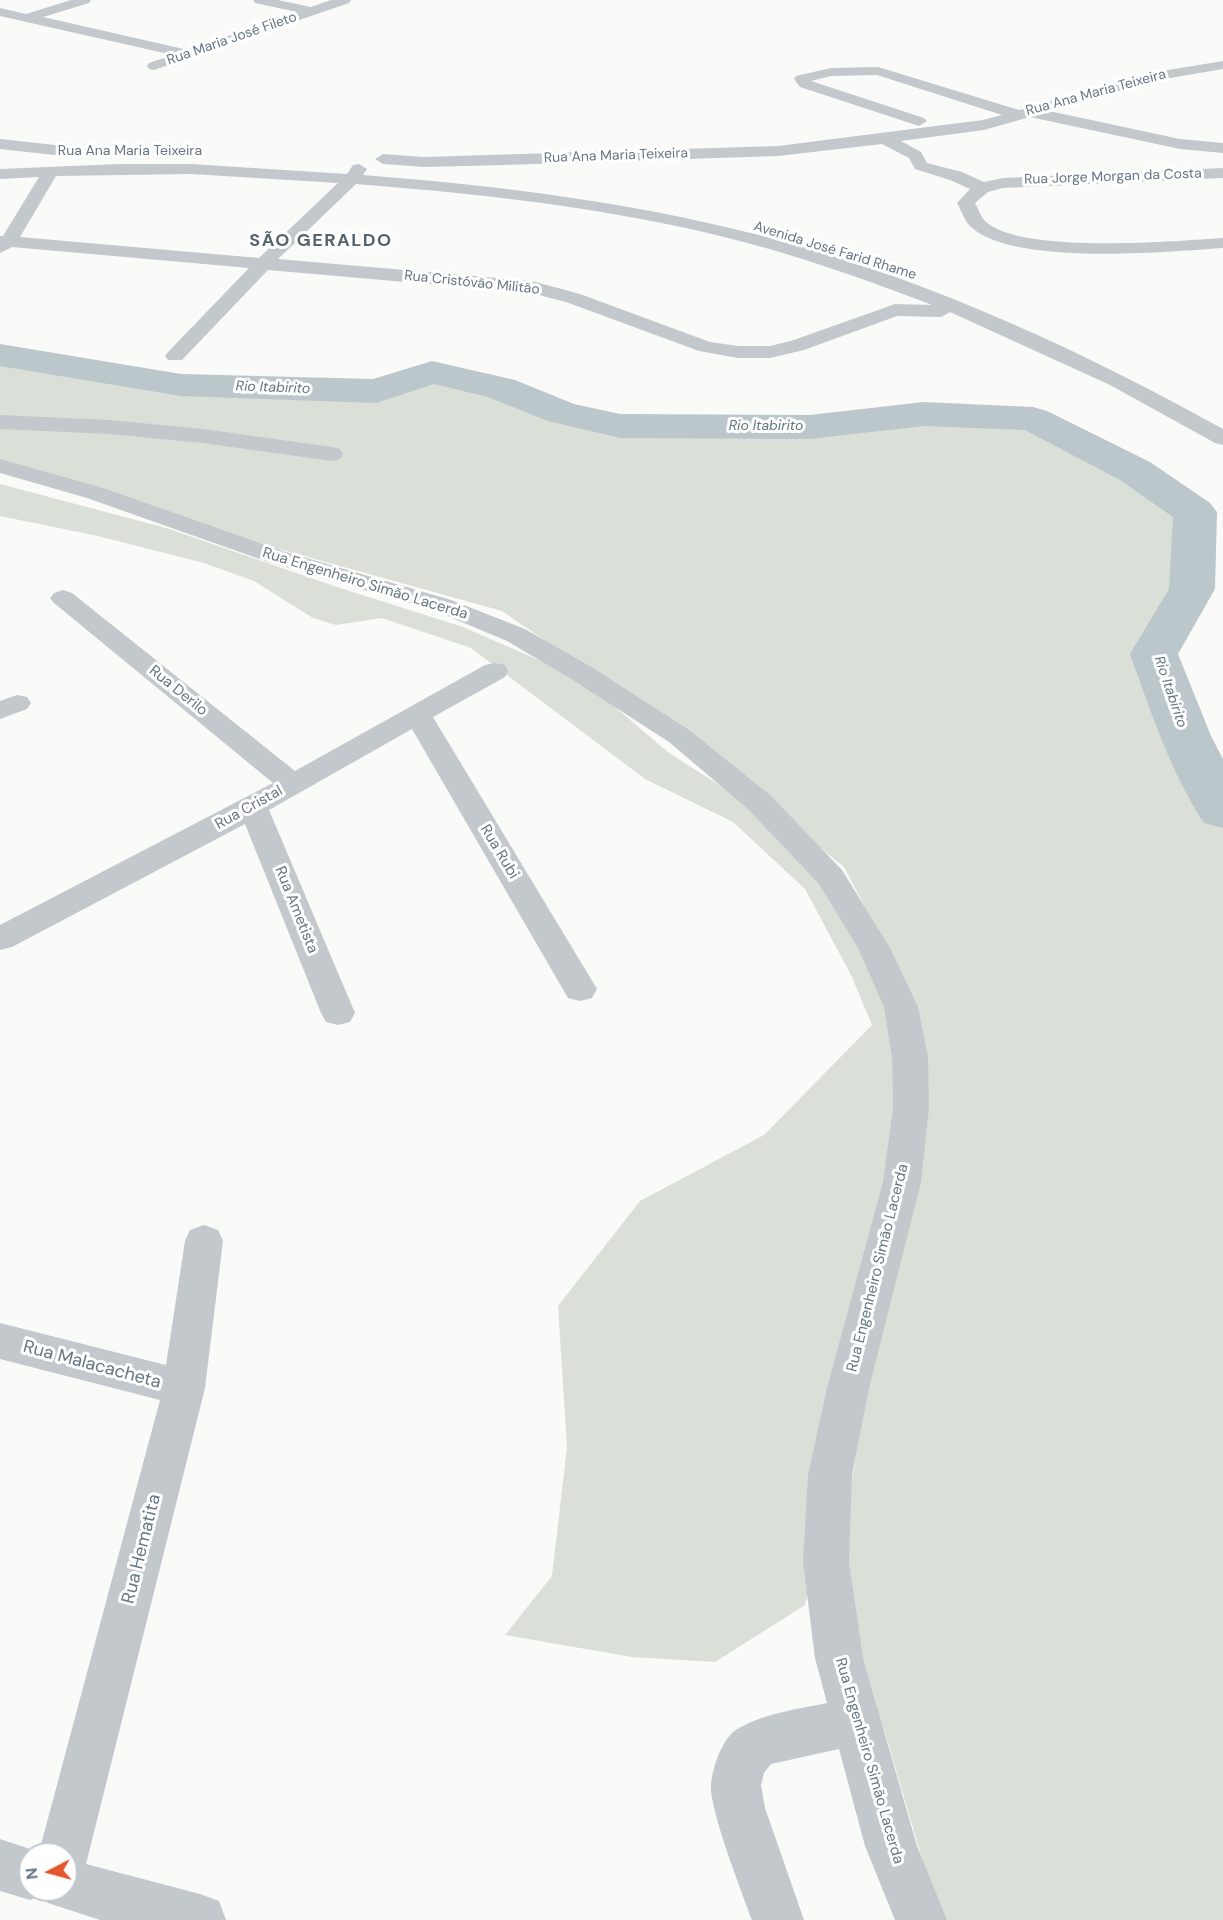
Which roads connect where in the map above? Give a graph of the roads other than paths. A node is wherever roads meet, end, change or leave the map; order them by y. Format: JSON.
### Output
{"nodes":[{"id":1,"x":84,"y":0,"type":"edge"},
{"id":2,"x":260,"y":0,"type":"edge"},
{"id":3,"x":344,"y":0,"type":"edge"},
{"id":4,"x":312,"y":11,"type":"junction"},
{"id":5,"x":0,"y":12,"type":"edge"},
{"id":6,"x":26,"y":18,"type":"junction"},
{"id":7,"x":0,"y":29,"type":"edge"},
{"id":8,"x":189,"y":54,"type":"junction"},
{"id":9,"x":1223,"y":65,"type":"edge"},
{"id":10,"x":154,"y":66,"type":"dead end"},
{"id":11,"x":1023,"y":113,"type":"junction"},
{"id":12,"x":919,"y":121,"type":"dead end"},
{"id":13,"x":902,"y":137,"type":"junction"},
{"id":14,"x":884,"y":139,"type":"junction"},
{"id":15,"x":0,"y":144,"type":"edge"},
{"id":16,"x":1223,"y":148,"type":"edge"},
{"id":17,"x":0,"y":151,"type":"edge"},
{"id":18,"x":47,"y":151,"type":"junction"},
{"id":19,"x":103,"y":152,"type":"dead end"},
{"id":20,"x":71,"y":154,"type":"junction"},
{"id":21,"x":352,"y":158,"type":"dead end"},
{"id":22,"x":375,"y":159,"type":"junction"},
{"id":23,"x":524,"y":159,"type":"junction"},
{"id":24,"x":0,"y":160,"type":"edge"},
{"id":25,"x":424,"y":162,"type":"junction"},
{"id":26,"x":464,"y":168,"type":"junction"},
{"id":27,"x":50,"y":171,"type":"junction"},
{"id":28,"x":1223,"y":173,"type":"edge"},
{"id":29,"x":0,"y":174,"type":"edge"},
{"id":30,"x":352,"y":179,"type":"junction"},
{"id":31,"x":400,"y":182,"type":"junction"},
{"id":32,"x":1003,"y":183,"type":"junction"},
{"id":33,"x":982,"y":188,"type":"junction"},
{"id":34,"x":3,"y":243,"type":"edge"},
{"id":35,"x":1223,"y":243,"type":"edge"},
{"id":36,"x":779,"y":247,"type":"junction"},
{"id":37,"x":263,"y":264,"type":"junction"},
{"id":38,"x":857,"y":289,"type":"dead end"},
{"id":39,"x":876,"y":300,"type":"dead end"},
{"id":40,"x":896,"y":310,"type":"junction"},
{"id":41,"x":964,"y":312,"type":"junction"},
{"id":42,"x":175,"y":356,"type":"dead end"},
{"id":43,"x":1123,"y":364,"type":"dead end"},
{"id":44,"x":0,"y":422,"type":"edge"},
{"id":45,"x":1223,"y":438,"type":"edge"},
{"id":46,"x":332,"y":454,"type":"dead end"},
{"id":47,"x":0,"y":466,"type":"edge"},
{"id":48,"x":63,"y":598,"type":"dead end"},
{"id":49,"x":495,"y":671,"type":"dead end"},
{"id":50,"x":418,"y":716,"type":"junction"},
{"id":51,"x":292,"y":784,"type":"junction"},
{"id":52,"x":253,"y":807,"type":"junction"},
{"id":53,"x":0,"y":939,"type":"edge"},
{"id":54,"x":580,"y":988,"type":"dead end"},
{"id":55,"x":338,"y":1013,"type":"dead end"},
{"id":56,"x":204,"y":1241,"type":"dead end"},
{"id":57,"x":0,"y":1341,"type":"edge"},
{"id":58,"x":184,"y":1389,"type":"junction"},
{"id":59,"x":855,"y":1721,"type":"junction"},
{"id":60,"x":67,"y":1842,"type":"edge"},
{"id":61,"x":0,"y":1865,"type":"edge"},
{"id":62,"x":18,"y":1870,"type":"edge"},
{"id":63,"x":78,"y":1888,"type":"edge"},
{"id":64,"x":200,"y":1920,"type":"edge"},
{"id":65,"x":778,"y":1920,"type":"edge"},
{"id":66,"x":921,"y":1920,"type":"edge"}],
"edges":[{"from":1,"to":6,"type":"street"},
{"from":2,"to":4,"type":"street"},
{"from":3,"to":4,"type":"street","name":"Rua Maria José Fileto"},
{"from":4,"to":8,"type":"street","name":"Rua Maria José Fileto"},
{"from":5,"to":6,"type":"street"},
{"from":6,"to":7,"type":"street"},
{"from":6,"to":8,"type":"street"},
{"from":8,"to":10,"type":"street","name":"Rua Maria José Fileto"},
{"from":9,"to":11,"type":"street","name":"Rua Ana Maria Teixeira"},
{"from":11,"to":12,"type":"street"},
{"from":11,"to":13,"type":"street","name":"Rua Ana Maria Teixeira"},
{"from":11,"to":16,"type":"street"},
{"from":13,"to":14,"type":"street","name":"Rua Ana Maria Teixeira"},
{"from":13,"to":32,"type":"street","name":"Rua Jorge Morgan da Costa"},
{"from":14,"to":23,"type":"street","name":"Rua Ana Maria Teixeira"},
{"from":14,"to":33,"type":"street"},
{"from":15,"to":18,"type":"street","name":"Rua Ana Maria Teixeira"},
{"from":17,"to":18,"type":"street"},
{"from":18,"to":20,"type":"street","name":"Rua Ana Maria Teixeira"},
{"from":19,"to":20,"type":"street","name":"Rua Ana Maria Teixeira"},
{"from":20,"to":24,"type":"street"},
{"from":21,"to":22,"type":"street","name":"Rua Ana Maria Teixeira"},
{"from":22,"to":25,"type":"street","name":"Rua Ana Maria Teixeira"},
{"from":22,"to":30,"type":"street"},
{"from":23,"to":25,"type":"street","name":"Rua Ana Maria Teixeira"},
{"from":23,"to":26,"type":"street"},
{"from":25,"to":26,"type":"street","name":"Avenida José Farid Rhame"},
{"from":26,"to":31,"type":"street"},
{"from":26,"to":43,"type":"street","name":"Avenida José Farid Rhame"},
{"from":27,"to":29,"type":"street"},
{"from":27,"to":30,"type":"street"},
{"from":27,"to":34,"type":"street"},
{"from":28,"to":32,"type":"street","name":"Rua Jorge Morgan da Costa"},
{"from":30,"to":31,"type":"street"},
{"from":30,"to":37,"type":"street"},
{"from":31,"to":36,"type":"street"},
{"from":32,"to":33,"type":"street","name":"Rua Jorge Morgan da Costa"},
{"from":33,"to":35,"type":"street"},
{"from":34,"to":37,"type":"street","name":"Rua Cristóvão Militão"},
{"from":36,"to":38,"type":"street"},
{"from":36,"to":41,"type":"street"},
{"from":37,"to":40,"type":"street","name":"Rua Cristóvão Militão"},
{"from":37,"to":42,"type":"street"},
{"from":39,"to":40,"type":"street"},
{"from":40,"to":41,"type":"street","name":"Rua Cristóvão Militão"},
{"from":41,"to":45,"type":"street"},
{"from":44,"to":46,"type":"street"},
{"from":47,"to":59,"type":"street","name":"Rua Engenheiro Simão Lacerda"},
{"from":48,"to":51,"type":"street","name":"Rua Derilo"},
{"from":49,"to":50,"type":"street","name":"Rua Cristal"},
{"from":50,"to":51,"type":"street","name":"Rua Cristal"},
{"from":50,"to":54,"type":"street","name":"Rua Rubi"},
{"from":51,"to":52,"type":"street","name":"Rua Cristal"},
{"from":52,"to":53,"type":"street","name":"Rua Cristal"},
{"from":52,"to":55,"type":"street","name":"Rua Ametista"},
{"from":56,"to":58,"type":"street","name":"Rua Hematita"},
{"from":57,"to":58,"type":"street","name":"Rua Malacacheta"},
{"from":58,"to":60,"type":"street","name":"Rua Hematita"},
{"from":59,"to":65,"type":"street"},
{"from":59,"to":66,"type":"street","name":"Rua Engenheiro Simão Lacerda"},
{"from":61,"to":62,"type":"street"},
{"from":63,"to":64,"type":"street"}]}
